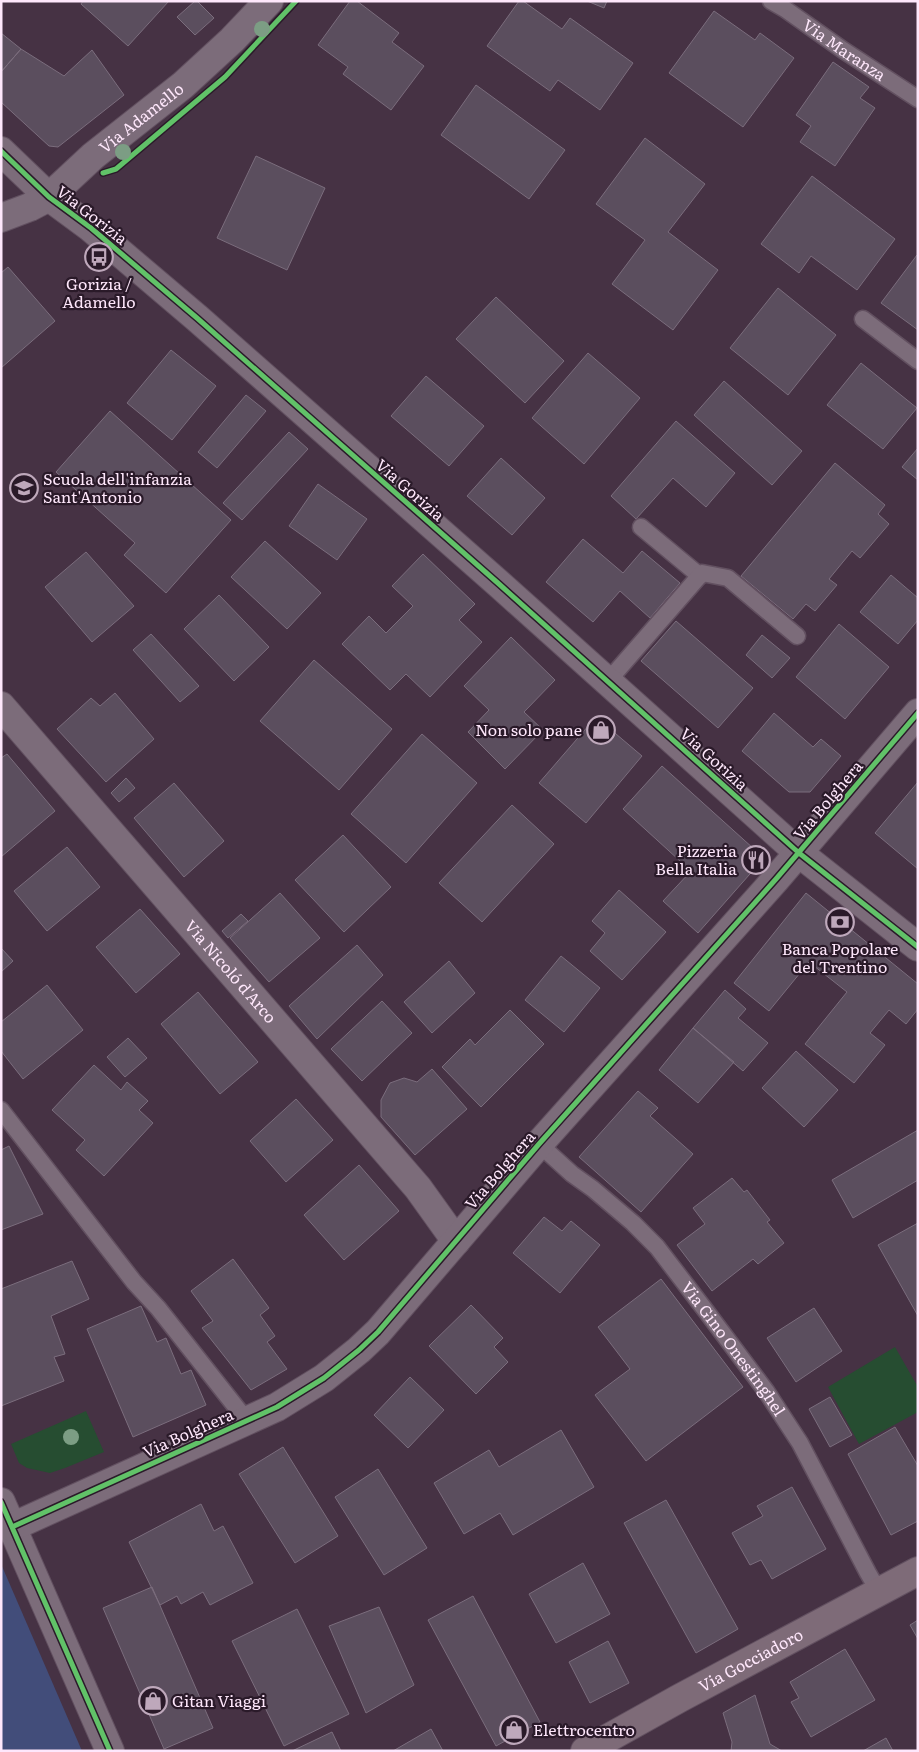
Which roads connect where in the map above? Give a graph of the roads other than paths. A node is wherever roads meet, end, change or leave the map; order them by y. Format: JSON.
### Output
{"nodes":[{"id":1,"x":269,"y":1,"type":"edge"},
{"id":2,"x":771,"y":1,"type":"edge"},
{"id":3,"x":918,"y":99,"type":"edge"},
{"id":4,"x":1,"y":151,"type":"edge"},
{"id":5,"x":49,"y":197,"type":"junction"},
{"id":6,"x":1,"y":218,"type":"edge"},
{"id":7,"x":863,"y":319,"type":"dead end"},
{"id":8,"x":918,"y":361,"type":"edge"},
{"id":9,"x":641,"y":528,"type":"dead end"},
{"id":10,"x":700,"y":576,"type":"junction"},
{"id":11,"x":797,"y":636,"type":"dead end"},
{"id":12,"x":608,"y":681,"type":"junction"},
{"id":13,"x":1,"y":706,"type":"edge"},
{"id":14,"x":918,"y":713,"type":"edge"},
{"id":15,"x":799,"y":853,"type":"junction"},
{"id":16,"x":918,"y":947,"type":"edge"},
{"id":17,"x":1,"y":1110,"type":"edge"},
{"id":18,"x":539,"y":1144,"type":"junction"},
{"id":19,"x":456,"y":1241,"type":"junction"},
{"id":20,"x":247,"y":1421,"type":"junction"},
{"id":21,"x":1,"y":1502,"type":"edge"},
{"id":22,"x":12,"y":1527,"type":"junction"},
{"id":23,"x":918,"y":1571,"type":"edge"},
{"id":24,"x":880,"y":1592,"type":"junction"},
{"id":25,"x":110,"y":1751,"type":"edge"},
{"id":26,"x":585,"y":1751,"type":"edge"}],
"edges":[{"from":1,"to":5,"type":"street","name":"Via Adamello"},
{"from":2,"to":3,"type":"lane","name":"Via Maranza"},
{"from":4,"to":5,"type":"street","name":"Via Gorizia"},
{"from":5,"to":6,"type":"street","name":"Via Adamello"},
{"from":5,"to":12,"type":"street","name":"Via Gorizia"},
{"from":7,"to":8,"type":"lane"},
{"from":9,"to":10,"type":"lane"},
{"from":10,"to":11,"type":"lane"},
{"from":10,"to":12,"type":"lane"},
{"from":12,"to":15,"type":"street","name":"Via Gorizia"},
{"from":13,"to":19,"type":"street","name":"Via Nicoló d'Arco"},
{"from":14,"to":15,"type":"street","name":"Via Bolghera"},
{"from":15,"to":16,"type":"street","name":"Via Gorizia"},
{"from":15,"to":18,"type":"street","name":"Via Bolghera"},
{"from":17,"to":20,"type":"lane","name":"Via Bolghera"},
{"from":18,"to":19,"type":"street","name":"Via Bolghera"},
{"from":18,"to":24,"type":"lane","name":"Via Gino Onestinghel"},
{"from":19,"to":20,"type":"street","name":"Via Bolghera"},
{"from":20,"to":22,"type":"street","name":"Via Bolghera"},
{"from":21,"to":22,"type":"street"},
{"from":22,"to":25,"type":"street"},
{"from":23,"to":24,"type":"street","name":"Via Gocciadoro"},
{"from":24,"to":26,"type":"street","name":"Via Gocciadoro"}]}
